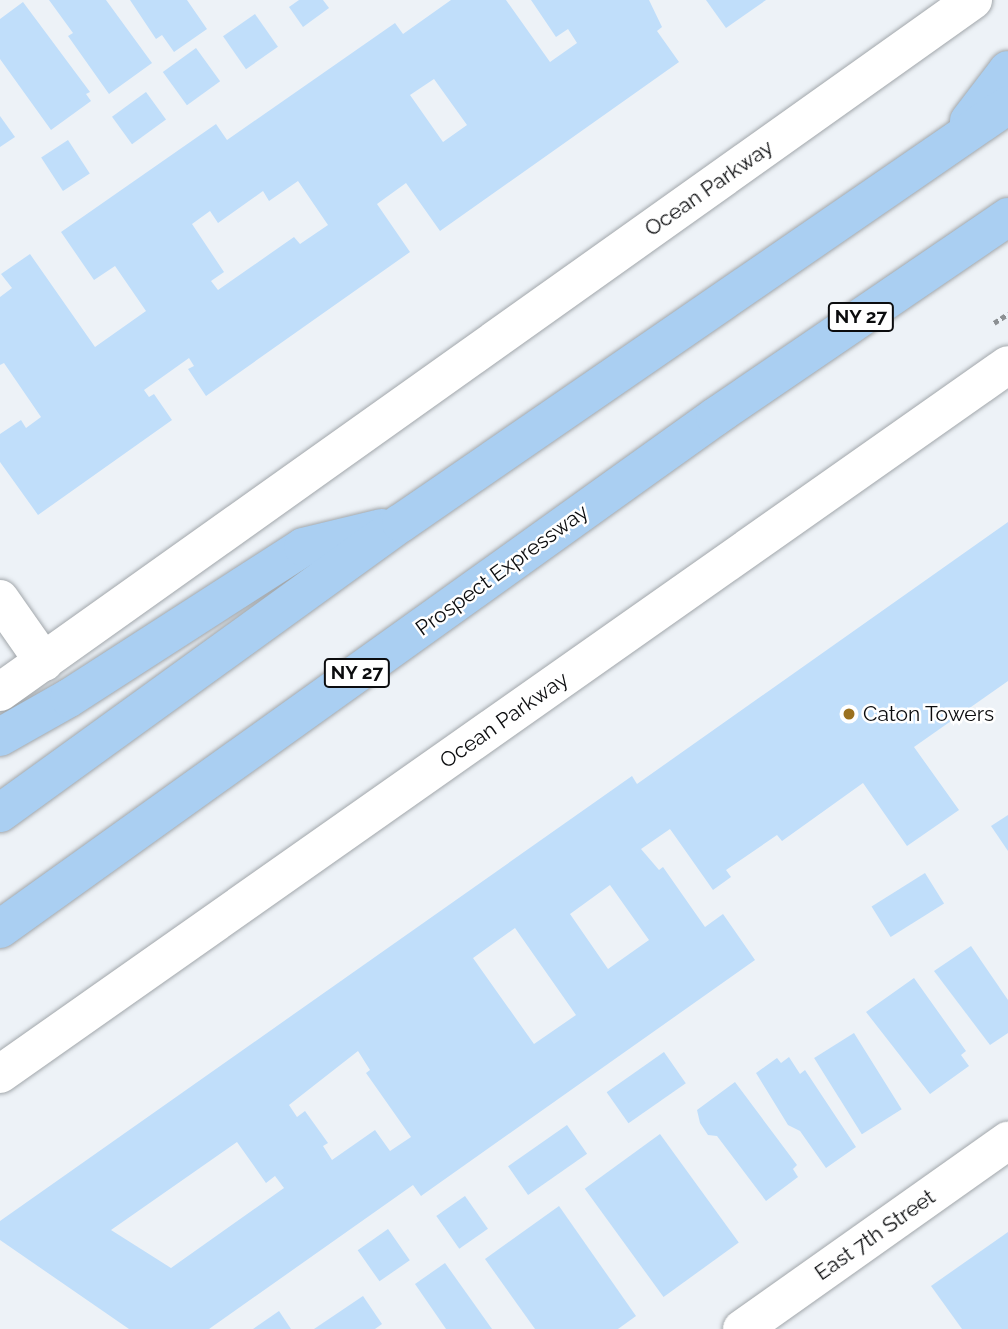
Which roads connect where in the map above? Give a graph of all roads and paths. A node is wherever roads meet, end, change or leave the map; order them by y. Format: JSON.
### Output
{"nodes":[{"id":1,"x":974,"y":0,"type":"edge"},
{"id":2,"x":1008,"y":70,"type":"edge"},
{"id":3,"x":1008,"y":105,"type":"edge"},
{"id":4,"x":948,"y":147,"type":"junction"},
{"id":5,"x":1008,"y":217,"type":"edge"},
{"id":6,"x":1008,"y":365,"type":"edge"},
{"id":7,"x":401,"y":523,"type":"junction"},
{"id":8,"x":0,"y":599,"type":"edge"},
{"id":9,"x":44,"y":662,"type":"junction"},
{"id":10,"x":0,"y":692,"type":"edge"},
{"id":11,"x":0,"y":737,"type":"edge"},
{"id":12,"x":0,"y":813,"type":"edge"},
{"id":13,"x":0,"y":929,"type":"edge"},
{"id":14,"x":0,"y":1074,"type":"edge"},
{"id":15,"x":1008,"y":1141,"type":"edge"},
{"id":16,"x":742,"y":1329,"type":"edge"}],
"edges":[{"from":1,"to":9,"type":"street","name":"Ocean Parkway"},
{"from":2,"to":4,"type":"highway"},
{"from":3,"to":4,"type":"highway"},
{"from":4,"to":7,"type":"highway"},
{"from":5,"to":13,"type":"highway","name":"Prospect Expressway","number":"NY 27"},
{"from":6,"to":14,"type":"street","name":"Ocean Parkway"},
{"from":7,"to":11,"type":"highway"},
{"from":7,"to":12,"type":"highway"},
{"from":8,"to":9,"type":"street"},
{"from":9,"to":10,"type":"street","name":"Ocean Parkway"},
{"from":15,"to":16,"type":"street","name":"East 7th Street"}]}
